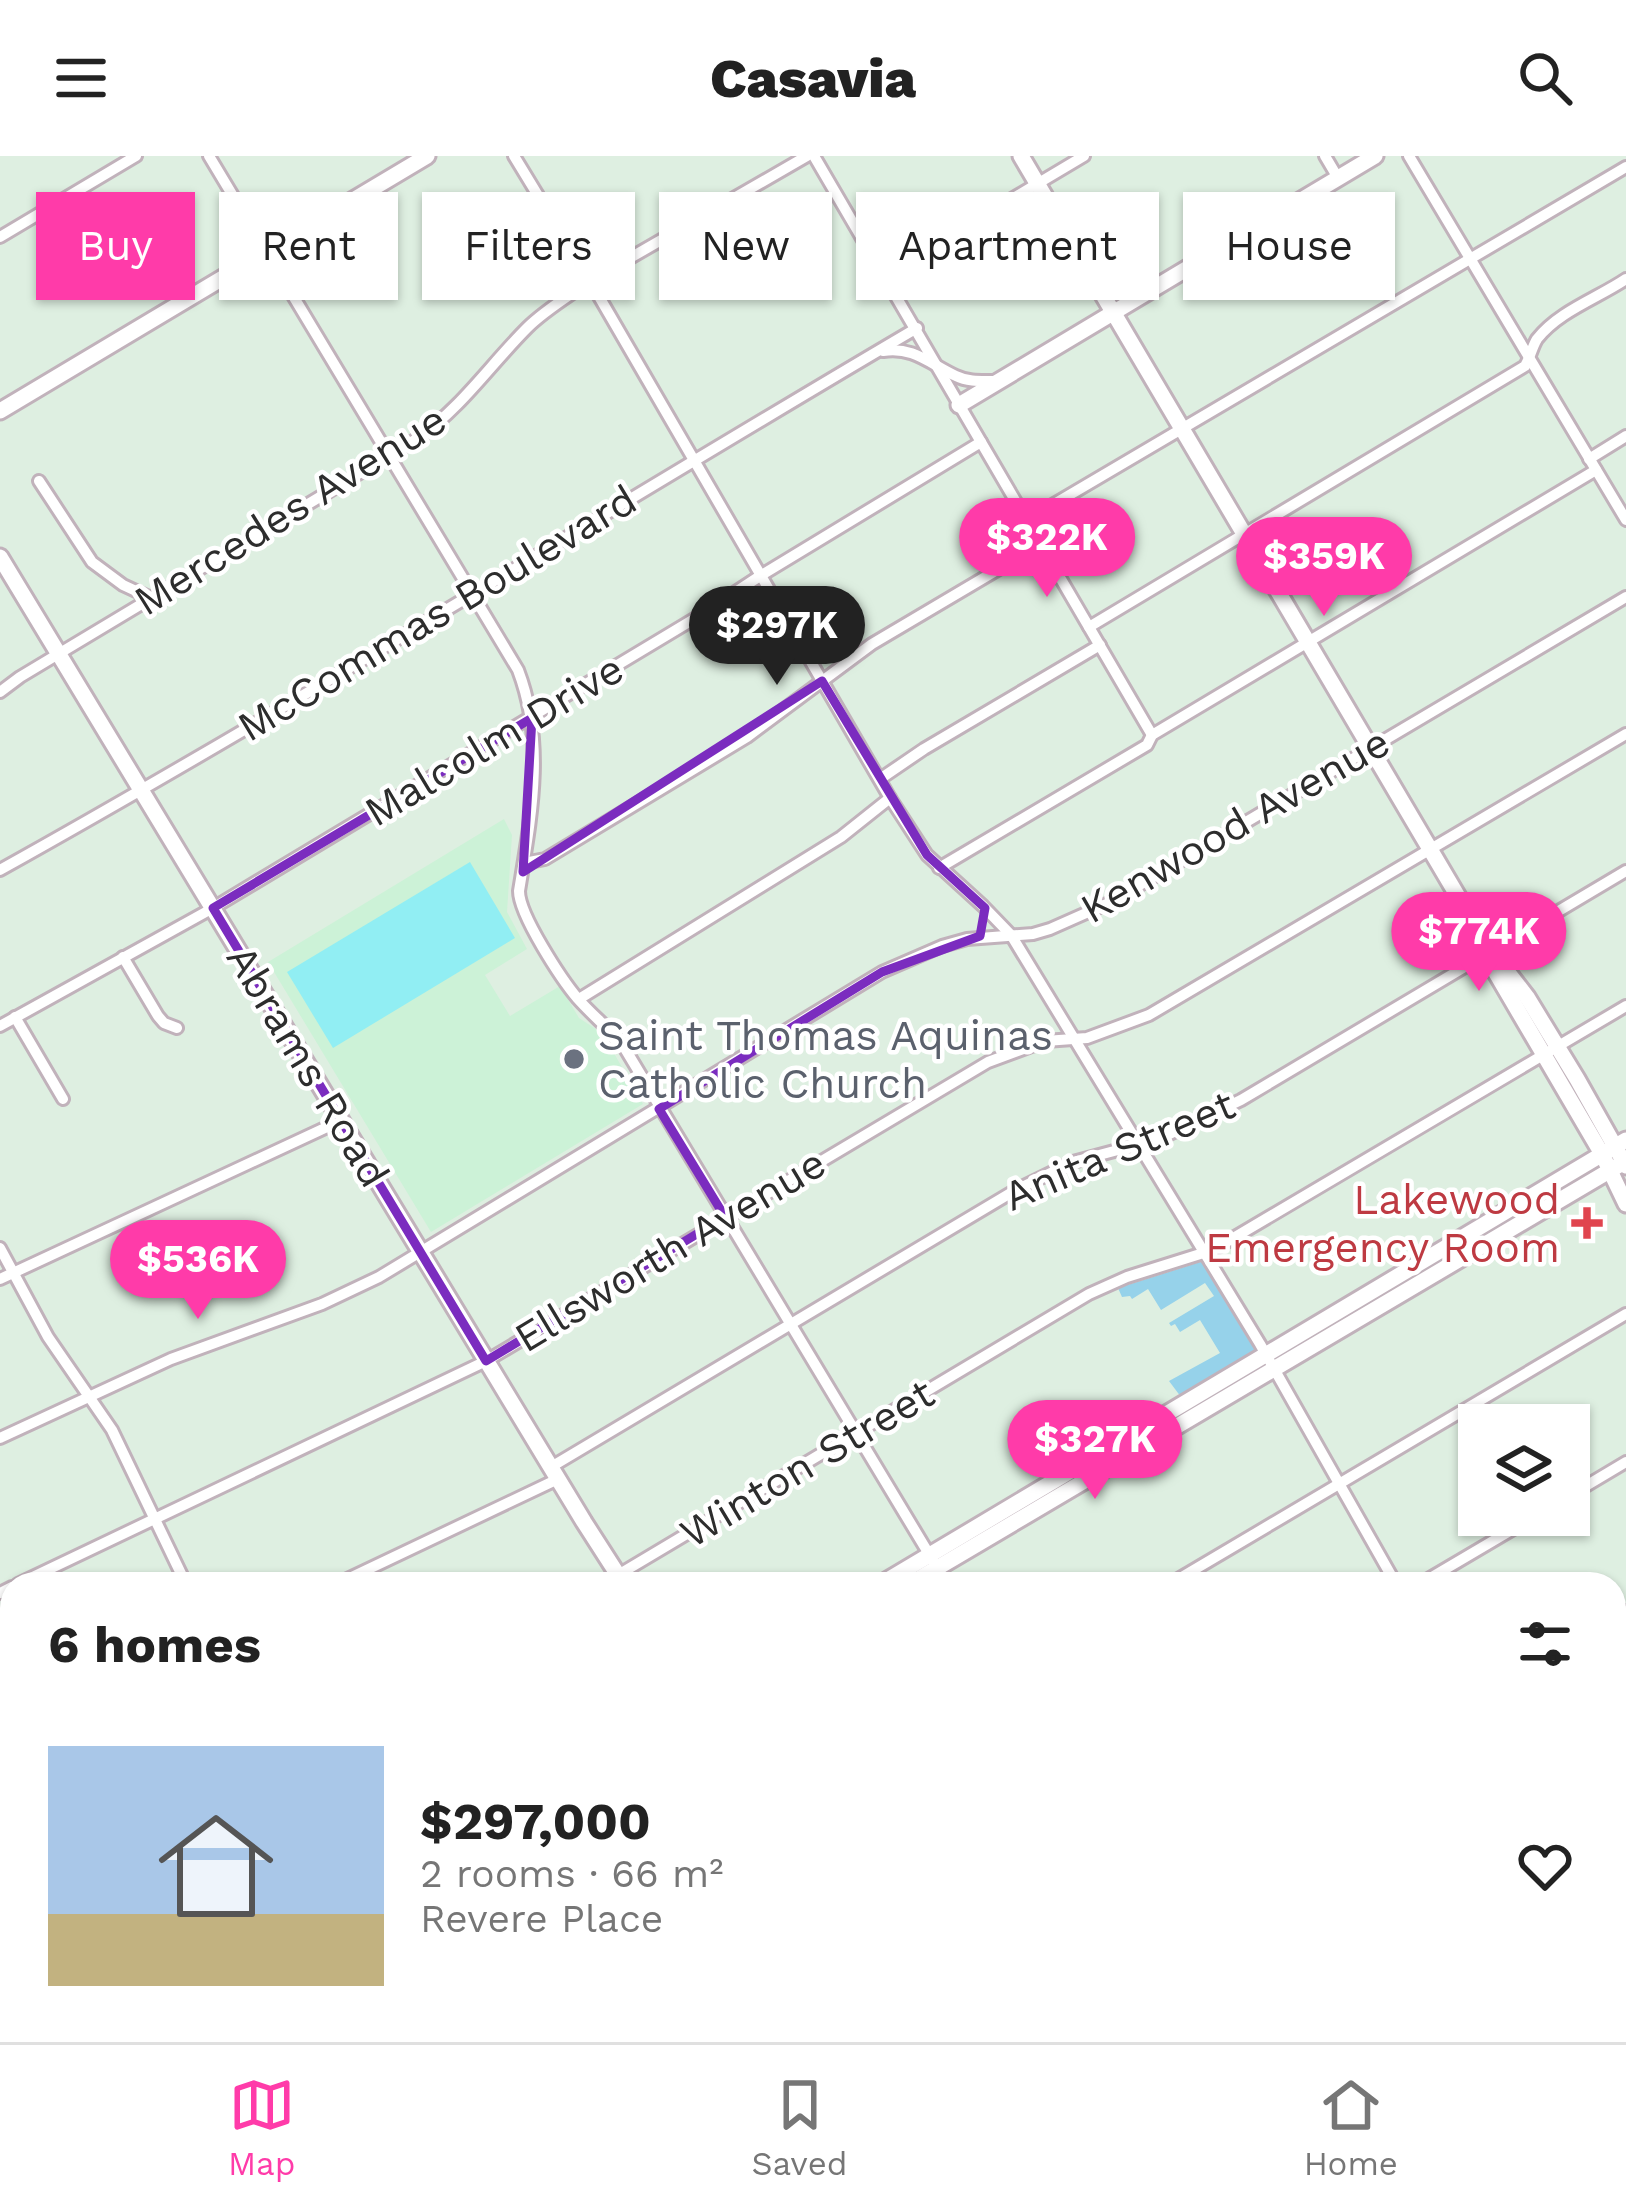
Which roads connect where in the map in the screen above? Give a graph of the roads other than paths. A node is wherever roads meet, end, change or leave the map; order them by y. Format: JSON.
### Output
{"nodes":[{"id":1,"x":136,"y":156,"type":"edge"},
{"id":2,"x":209,"y":156,"type":"edge"},
{"id":3,"x":427,"y":156,"type":"edge"},
{"id":4,"x":514,"y":156,"type":"edge"},
{"id":5,"x":811,"y":156,"type":"edge"},
{"id":6,"x":1021,"y":156,"type":"edge"},
{"id":7,"x":1084,"y":156,"type":"edge"},
{"id":8,"x":1325,"y":156,"type":"edge"},
{"id":9,"x":1375,"y":156,"type":"edge"},
{"id":10,"x":1409,"y":156,"type":"edge"},
{"id":11,"x":1625,"y":161,"type":"edge"},
{"id":12,"x":1338,"y":178,"type":"junction"},
{"id":13,"x":1037,"y":183,"type":"junction"},
{"id":14,"x":231,"y":192,"type":"edge"},
{"id":15,"x":367,"y":192,"type":"edge"},
{"id":16,"x":536,"y":192,"type":"edge"},
{"id":17,"x":1022,"y":192,"type":"edge"},
{"id":18,"x":856,"y":227,"type":"edge"},
{"id":19,"x":0,"y":237,"type":"edge"},
{"id":20,"x":635,"y":256,"type":"edge"},
{"id":21,"x":1472,"y":259,"type":"junction"},
{"id":22,"x":1626,"y":279,"type":"edge"},
{"id":23,"x":219,"y":281,"type":"edge"},
{"id":24,"x":297,"y":300,"type":"edge"},
{"id":25,"x":564,"y":300,"type":"edge"},
{"id":26,"x":601,"y":300,"type":"edge"},
{"id":27,"x":901,"y":300,"type":"edge"},
{"id":28,"x":1114,"y":312,"type":"junction"},
{"id":29,"x":917,"y":328,"type":"junction"},
{"id":30,"x":874,"y":354,"type":"junction"},
{"id":31,"x":1530,"y":359,"type":"junction"},
{"id":32,"x":935,"y":362,"type":"junction"},
{"id":33,"x":998,"y":381,"type":"junction"},
{"id":34,"x":959,"y":405,"type":"junction"},
{"id":35,"x":0,"y":411,"type":"edge"},
{"id":36,"x":1183,"y":428,"type":"junction"},
{"id":37,"x":1626,"y":436,"type":"edge"},
{"id":38,"x":981,"y":442,"type":"junction"},
{"id":39,"x":391,"y":456,"type":"junction"},
{"id":40,"x":693,"y":459,"type":"junction"},
{"id":41,"x":1593,"y":465,"type":"junction"},
{"id":42,"x":39,"y":481,"type":"dead end"},
{"id":43,"x":1027,"y":520,"type":"junction"},
{"id":44,"x":1626,"y":520,"type":"edge"},
{"id":45,"x":1244,"y":534,"type":"junction"},
{"id":46,"x":1041,"y":544,"type":"junction"},
{"id":47,"x":0,"y":557,"type":"edge"},
{"id":48,"x":760,"y":576,"type":"junction"},
{"id":49,"x":472,"y":593,"type":"junction"},
{"id":50,"x":1626,"y":596,"type":"edge"},
{"id":51,"x":151,"y":598,"type":"junction"},
{"id":52,"x":1089,"y":627,"type":"junction"},
{"id":53,"x":1308,"y":642,"type":"junction"},
{"id":54,"x":1100,"y":645,"type":"junction"},
{"id":55,"x":58,"y":653,"type":"junction"},
{"id":56,"x":823,"y":681,"type":"junction"},
{"id":57,"x":0,"y":692,"type":"edge"},
{"id":58,"x":532,"y":718,"type":"junction"},
{"id":59,"x":1626,"y":734,"type":"edge"},
{"id":60,"x":1152,"y":735,"type":"junction"},
{"id":61,"x":1370,"y":748,"type":"junction"},
{"id":62,"x":880,"y":779,"type":"junction"},
{"id":63,"x":142,"y":790,"type":"junction"},
{"id":64,"x":890,"y":798,"type":"junction"},
{"id":65,"x":1430,"y":850,"type":"junction"},
{"id":66,"x":524,"y":863,"type":"junction"},
{"id":67,"x":940,"y":868,"type":"junction"},
{"id":68,"x":0,"y":870,"type":"edge"},
{"id":69,"x":1626,"y":871,"type":"edge"},
{"id":70,"x":214,"y":908,"type":"junction"},
{"id":71,"x":986,"y":908,"type":"junction"},
{"id":72,"x":1011,"y":935,"type":"junction"},
{"id":73,"x":980,"y":936,"type":"junction"},
{"id":74,"x":1490,"y":951,"type":"junction"},
{"id":75,"x":123,"y":956,"type":"junction"},
{"id":76,"x":579,"y":999,"type":"junction"},
{"id":77,"x":1626,"y":1006,"type":"edge"},
{"id":78,"x":15,"y":1017,"type":"junction"},
{"id":79,"x":0,"y":1026,"type":"edge"},
{"id":80,"x":177,"y":1028,"type":"dead end"},
{"id":81,"x":1074,"y":1038,"type":"junction"},
{"id":82,"x":1550,"y":1051,"type":"junction"},
{"id":83,"x":62,"y":1099,"type":"dead end"},
{"id":84,"x":658,"y":1108,"type":"junction"},
{"id":85,"x":340,"y":1121,"type":"junction"},
{"id":86,"x":1139,"y":1146,"type":"junction"},
{"id":87,"x":1619,"y":1157,"type":"edge"},
{"id":88,"x":1626,"y":1204,"type":"edge"},
{"id":89,"x":725,"y":1216,"type":"junction"},
{"id":90,"x":0,"y":1248,"type":"edge"},
{"id":91,"x":421,"y":1252,"type":"junction"},
{"id":92,"x":1205,"y":1254,"type":"junction"},
{"id":93,"x":13,"y":1274,"type":"junction"},
{"id":94,"x":0,"y":1280,"type":"edge"},
{"id":95,"x":1626,"y":1314,"type":"edge"},
{"id":96,"x":790,"y":1324,"type":"junction"},
{"id":97,"x":486,"y":1361,"type":"junction"},
{"id":98,"x":1270,"y":1362,"type":"junction"},
{"id":99,"x":90,"y":1396,"type":"junction"},
{"id":100,"x":856,"y":1434,"type":"junction"},
{"id":101,"x":0,"y":1438,"type":"edge"},
{"id":102,"x":1626,"y":1462,"type":"edge"},
{"id":103,"x":555,"y":1473,"type":"junction"},
{"id":104,"x":1590,"y":1483,"type":"edge"},
{"id":105,"x":1340,"y":1484,"type":"junction"},
{"id":106,"x":156,"y":1519,"type":"junction"},
{"id":107,"x":1501,"y":1536,"type":"edge"},
{"id":108,"x":933,"y":1561,"type":"junction"},
{"id":109,"x":44,"y":1572,"type":"edge"},
{"id":110,"x":180,"y":1572,"type":"edge"},
{"id":111,"x":361,"y":1572,"type":"edge"},
{"id":112,"x":612,"y":1572,"type":"edge"},
{"id":113,"x":630,"y":1572,"type":"edge"},
{"id":114,"x":908,"y":1572,"type":"edge"},
{"id":115,"x":922,"y":1572,"type":"edge"},
{"id":116,"x":940,"y":1572,"type":"edge"},
{"id":117,"x":1190,"y":1572,"type":"edge"},
{"id":118,"x":1389,"y":1572,"type":"edge"},
{"id":119,"x":1440,"y":1572,"type":"edge"}],
"edges":[{"from":1,"to":19,"type":"street"},
{"from":2,"to":14,"type":"street"},
{"from":3,"to":15,"type":"main road"},
{"from":4,"to":16,"type":"street"},
{"from":5,"to":18,"type":"street"},
{"from":5,"to":20,"type":"street","name":"Mercedes Avenue"},
{"from":6,"to":13,"type":"main road"},
{"from":7,"to":13,"type":"street"},
{"from":8,"to":12,"type":"street"},
{"from":9,"to":12,"type":"main road"},
{"from":10,"to":21,"type":"street"},
{"from":11,"to":21,"type":"street"},
{"from":12,"to":28,"type":"main road"},
{"from":13,"to":17,"type":"street"},
{"from":13,"to":28,"type":"main road"},
{"from":21,"to":31,"type":"street"},
{"from":21,"to":36,"type":"street"},
{"from":22,"to":31,"type":"street"},
{"from":23,"to":35,"type":"main road"},
{"from":24,"to":39,"type":"street"},
{"from":25,"to":39,"type":"street","name":"Mercedes Avenue"},
{"from":26,"to":40,"type":"street"},
{"from":27,"to":29,"type":"street"},
{"from":28,"to":33,"type":"main road"},
{"from":28,"to":36,"type":"main road"},
{"from":29,"to":30,"type":"street","name":"McCommas Boulevard"},
{"from":29,"to":32,"type":"street"},
{"from":30,"to":32,"type":"street"},
{"from":30,"to":40,"type":"street","name":"McCommas Boulevard"},
{"from":31,"to":41,"type":"street"},
{"from":31,"to":45,"type":"street"},
{"from":32,"to":33,"type":"street"},
{"from":32,"to":34,"type":"street"},
{"from":33,"to":34,"type":"main road"},
{"from":34,"to":38,"type":"street"},
{"from":36,"to":43,"type":"street"},
{"from":36,"to":45,"type":"main road"},
{"from":37,"to":41,"type":"street"},
{"from":38,"to":43,"type":"street"},
{"from":38,"to":48,"type":"street","name":"Malcolm Drive"},
{"from":39,"to":49,"type":"street"},
{"from":39,"to":51,"type":"street","name":"Mercedes Avenue"},
{"from":40,"to":48,"type":"street"},
{"from":40,"to":49,"type":"street","name":"McCommas Boulevard"},
{"from":41,"to":44,"type":"street"},
{"from":41,"to":53,"type":"street"},
{"from":42,"to":51,"type":"street"},
{"from":43,"to":46,"type":"street"},
{"from":45,"to":52,"type":"street"},
{"from":45,"to":53,"type":"main road"},
{"from":46,"to":52,"type":"street"},
{"from":46,"to":56,"type":"street"},
{"from":47,"to":55,"type":"main road","name":"Abrams Road"},
{"from":48,"to":56,"type":"street"},
{"from":48,"to":58,"type":"street","name":"Malcolm Drive"},
{"from":49,"to":58,"type":"street"},
{"from":49,"to":63,"type":"street","name":"McCommas Boulevard"},
{"from":50,"to":61,"type":"street","name":"Kenwood Avenue"},
{"from":51,"to":55,"type":"street","name":"Mercedes Avenue"},
{"from":52,"to":54,"type":"street"},
{"from":53,"to":60,"type":"street"},
{"from":53,"to":61,"type":"main road"},
{"from":54,"to":60,"type":"street"},
{"from":54,"to":62,"type":"street"},
{"from":55,"to":57,"type":"street","name":"Mercedes Avenue"},
{"from":55,"to":63,"type":"main road","name":"Abrams Road"},
{"from":56,"to":62,"type":"street"},
{"from":56,"to":66,"type":"street"},
{"from":58,"to":66,"type":"street"},
{"from":58,"to":70,"type":"street","name":"Malcolm Drive"},
{"from":59,"to":65,"type":"street","name":"Ellsworth Avenue"},
{"from":60,"to":67,"type":"street"},
{"from":61,"to":65,"type":"main road"},
{"from":61,"to":72,"type":"street","name":"Kenwood Avenue"},
{"from":62,"to":64,"type":"street"},
{"from":63,"to":68,"type":"street","name":"McCommas Boulevard"},
{"from":63,"to":70,"type":"main road","name":"Abrams Road"},
{"from":64,"to":67,"type":"street"},
{"from":64,"to":76,"type":"street"},
{"from":65,"to":74,"type":"main road"},
{"from":65,"to":81,"type":"street","name":"Ellsworth Avenue"},
{"from":66,"to":76,"type":"street"},
{"from":67,"to":71,"type":"street"},
{"from":69,"to":74,"type":"street","name":"Anita Street"},
{"from":70,"to":75,"type":"street","name":"Malcolm Drive"},
{"from":70,"to":85,"type":"main road","name":"Abrams Road"},
{"from":71,"to":72,"type":"street"},
{"from":71,"to":73,"type":"street"},
{"from":72,"to":73,"type":"street","name":"Kenwood Avenue"},
{"from":72,"to":81,"type":"street"},
{"from":73,"to":84,"type":"street","name":"Kenwood Avenue"},
{"from":74,"to":82,"type":"main road"},
{"from":74,"to":86,"type":"street","name":"Anita Street"},
{"from":75,"to":78,"type":"street","name":"Malcolm Drive"},
{"from":75,"to":80,"type":"street"},
{"from":76,"to":84,"type":"street"},
{"from":77,"to":82,"type":"street","name":"Winton Street"},
{"from":78,"to":79,"type":"street","name":"Malcolm Drive"},
{"from":78,"to":83,"type":"street"},
{"from":81,"to":86,"type":"street"},
{"from":81,"to":89,"type":"street","name":"Ellsworth Avenue"},
{"from":82,"to":87,"type":"main road"},
{"from":82,"to":92,"type":"street","name":"Winton Street"},
{"from":84,"to":89,"type":"street"},
{"from":84,"to":91,"type":"street","name":"Kenwood Avenue"},
{"from":85,"to":91,"type":"main road","name":"Abrams Road"},
{"from":85,"to":93,"type":"street"},
{"from":86,"to":92,"type":"street"},
{"from":86,"to":96,"type":"street","name":"Anita Street"},
{"from":87,"to":88,"type":"main road"},
{"from":87,"to":98,"type":"main road"},
{"from":89,"to":96,"type":"street"},
{"from":89,"to":97,"type":"street","name":"Ellsworth Avenue"},
{"from":90,"to":93,"type":"street"},
{"from":91,"to":97,"type":"main road","name":"Abrams Road"},
{"from":91,"to":99,"type":"street","name":"Kenwood Avenue"},
{"from":92,"to":98,"type":"street"},
{"from":92,"to":100,"type":"street","name":"Winton Street"},
{"from":93,"to":94,"type":"street"},
{"from":93,"to":99,"type":"street"},
{"from":95,"to":105,"type":"street"},
{"from":96,"to":100,"type":"street"},
{"from":96,"to":103,"type":"street","name":"Anita Street"},
{"from":97,"to":103,"type":"main road","name":"Abrams Road"},
{"from":97,"to":106,"type":"street","name":"Ellsworth Avenue"},
{"from":98,"to":105,"type":"street"},
{"from":98,"to":108,"type":"main road"},
{"from":99,"to":101,"type":"street","name":"Kenwood Avenue"},
{"from":99,"to":106,"type":"street"},
{"from":100,"to":108,"type":"street"},
{"from":100,"to":113,"type":"street","name":"Winton Street"},
{"from":102,"to":104,"type":"street"},
{"from":103,"to":111,"type":"street","name":"Anita Street"},
{"from":103,"to":112,"type":"main road","name":"Abrams Road"},
{"from":105,"to":117,"type":"street"},
{"from":105,"to":118,"type":"street"},
{"from":106,"to":109,"type":"street","name":"Ellsworth Avenue"},
{"from":106,"to":110,"type":"street"},
{"from":107,"to":119,"type":"street"},
{"from":108,"to":114,"type":"main road"},
{"from":108,"to":115,"type":"main road"},
{"from":108,"to":116,"type":"street"}]}
